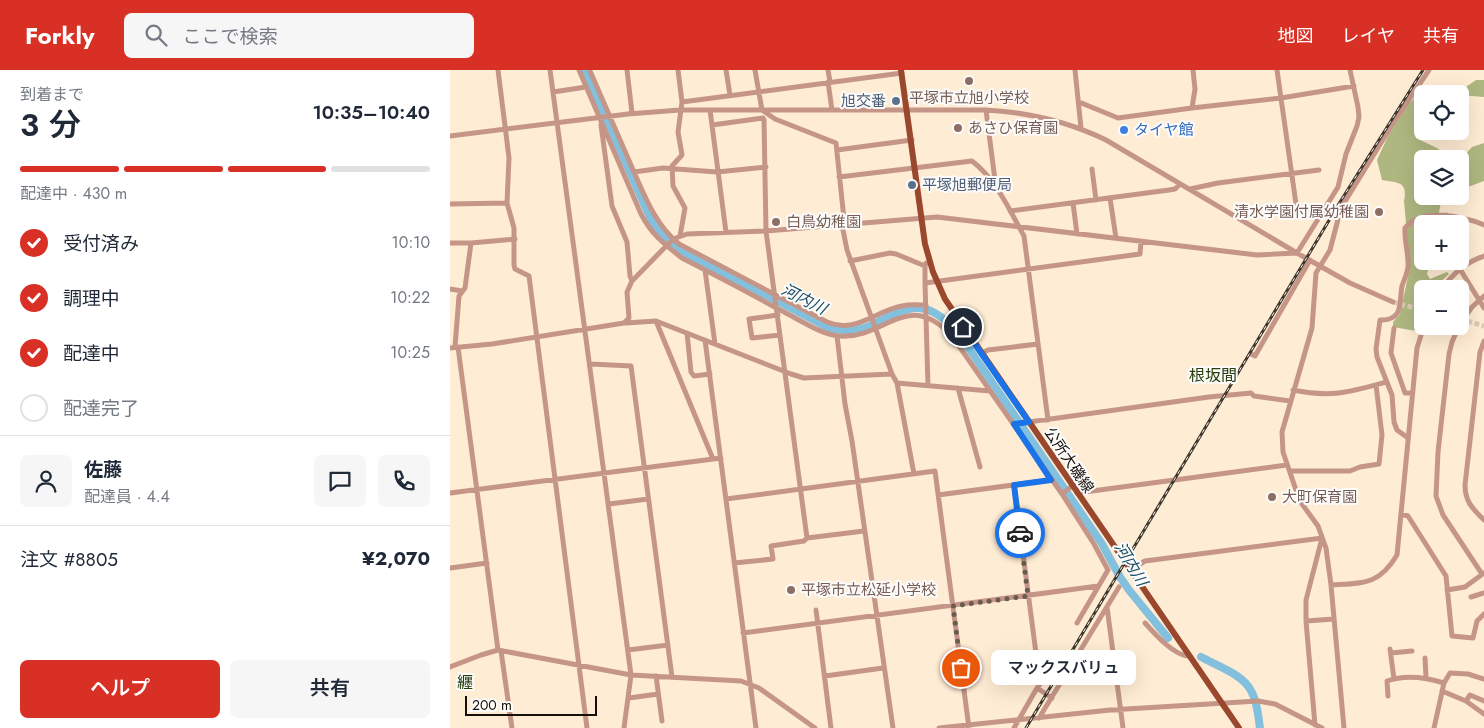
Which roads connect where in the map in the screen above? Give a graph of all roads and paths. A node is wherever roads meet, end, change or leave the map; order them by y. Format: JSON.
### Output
{"nodes":[{"id":1,"x":498,"y":70,"type":"edge"},
{"id":2,"x":550,"y":70,"type":"edge"},
{"id":3,"x":579,"y":70,"type":"edge"},
{"id":4,"x":627,"y":70,"type":"edge"},
{"id":5,"x":678,"y":70,"type":"edge"},
{"id":6,"x":726,"y":70,"type":"edge"},
{"id":7,"x":755,"y":70,"type":"edge"},
{"id":8,"x":828,"y":70,"type":"edge"},
{"id":9,"x":1075,"y":70,"type":"edge"},
{"id":10,"x":1193,"y":70,"type":"edge"},
{"id":11,"x":1277,"y":70,"type":"edge"},
{"id":12,"x":1350,"y":70,"type":"edge"},
{"id":13,"x":1430,"y":70,"type":"edge"},
{"id":14,"x":590,"y":71,"type":"edge"},
{"id":15,"x":902,"y":71,"type":"edge"},
{"id":16,"x":829,"y":82,"type":"junction"},
{"id":17,"x":1354,"y":86,"type":"junction"},
{"id":18,"x":586,"y":87,"type":"junction"},
{"id":19,"x":553,"y":92,"type":"junction"},
{"id":20,"x":758,"y":92,"type":"junction"},
{"id":21,"x":730,"y":95,"type":"junction"},
{"id":22,"x":1281,"y":98,"type":"junction"},
{"id":23,"x":682,"y":102,"type":"junction"},
{"id":24,"x":1079,"y":102,"type":"junction"},
{"id":25,"x":1192,"y":108,"type":"junction"},
{"id":26,"x":680,"y":110,"type":"junction"},
{"id":27,"x":710,"y":110,"type":"junction"},
{"id":28,"x":762,"y":110,"type":"junction"},
{"id":29,"x":832,"y":110,"type":"junction"},
{"id":30,"x":908,"y":110,"type":"junction"},
{"id":31,"x":986,"y":110,"type":"junction"},
{"id":32,"x":632,"y":113,"type":"junction"},
{"id":33,"x":610,"y":116,"type":"junction"},
{"id":34,"x":600,"y":117,"type":"junction"},
{"id":35,"x":557,"y":123,"type":"junction"},
{"id":36,"x":712,"y":125,"type":"junction"},
{"id":37,"x":1081,"y":128,"type":"junction"},
{"id":38,"x":506,"y":129,"type":"junction"},
{"id":39,"x":450,"y":136,"type":"edge"},
{"id":40,"x":912,"y":140,"type":"junction"},
{"id":41,"x":837,"y":150,"type":"junction"},
{"id":42,"x":766,"y":166,"type":"junction"},
{"id":43,"x":672,"y":168,"type":"junction"},
{"id":44,"x":915,"y":168,"type":"junction"},
{"id":45,"x":1092,"y":169,"type":"dead end"},
{"id":46,"x":1319,"y":170,"type":"dead end"},
{"id":47,"x":634,"y":172,"type":"junction"},
{"id":48,"x":718,"y":172,"type":"junction"},
{"id":49,"x":1292,"y":174,"type":"junction"},
{"id":50,"x":839,"y":177,"type":"junction"},
{"id":51,"x":1180,"y":184,"type":"junction"},
{"id":52,"x":996,"y":188,"type":"junction"},
{"id":53,"x":1190,"y":189,"type":"junction"},
{"id":54,"x":1110,"y":198,"type":"junction"},
{"id":55,"x":1096,"y":200,"type":"junction"},
{"id":56,"x":507,"y":203,"type":"junction"},
{"id":57,"x":1073,"y":203,"type":"junction"},
{"id":58,"x":450,"y":204,"type":"edge"},
{"id":59,"x":1010,"y":211,"type":"junction"},
{"id":60,"x":1297,"y":211,"type":"dead end"},
{"id":61,"x":921,"y":218,"type":"junction"},
{"id":62,"x":1469,"y":219,"type":"edge"},
{"id":63,"x":1414,"y":220,"type":"edge"},
{"id":64,"x":844,"y":224,"type":"junction"},
{"id":65,"x":1484,"y":225,"type":"edge"},
{"id":66,"x":1019,"y":227,"type":"junction"},
{"id":67,"x":766,"y":231,"type":"junction"},
{"id":68,"x":726,"y":232,"type":"junction"},
{"id":69,"x":1078,"y":234,"type":"junction"},
{"id":70,"x":680,"y":236,"type":"junction"},
{"id":71,"x":1116,"y":238,"type":"junction"},
{"id":72,"x":514,"y":239,"type":"junction"},
{"id":73,"x":672,"y":239,"type":"junction"},
{"id":74,"x":1141,"y":241,"type":"junction"},
{"id":75,"x":450,"y":243,"type":"edge"},
{"id":76,"x":471,"y":243,"type":"junction"},
{"id":77,"x":666,"y":246,"type":"junction"},
{"id":78,"x":1297,"y":253,"type":"junction"},
{"id":79,"x":1484,"y":256,"type":"edge"},
{"id":80,"x":1310,"y":260,"type":"junction"},
{"id":81,"x":850,"y":261,"type":"junction"},
{"id":82,"x":1469,"y":263,"type":"edge"},
{"id":83,"x":927,"y":264,"type":"junction"},
{"id":84,"x":1320,"y":266,"type":"junction"},
{"id":85,"x":1029,"y":268,"type":"junction"},
{"id":86,"x":705,"y":270,"type":"junction"},
{"id":87,"x":1459,"y":270,"type":"edge"},
{"id":88,"x":1461,"y":270,"type":"edge"},
{"id":89,"x":1450,"y":280,"type":"edge"},
{"id":90,"x":632,"y":281,"type":"junction"},
{"id":91,"x":936,"y":281,"type":"junction"},
{"id":92,"x":925,"y":282,"type":"junction"},
{"id":93,"x":450,"y":289,"type":"edge"},
{"id":94,"x":462,"y":291,"type":"junction"},
{"id":95,"x":775,"y":295,"type":"junction"},
{"id":96,"x":1484,"y":296,"type":"edge"},
{"id":97,"x":1479,"y":300,"type":"junction"},
{"id":98,"x":1393,"y":302,"type":"tunnel mouth"},
{"id":99,"x":926,"y":306,"type":"junction"},
{"id":100,"x":776,"y":308,"type":"junction"},
{"id":101,"x":1484,"y":308,"type":"edge"},
{"id":102,"x":1469,"y":312,"type":"edge"},
{"id":103,"x":778,"y":316,"type":"junction"},
{"id":104,"x":872,"y":318,"type":"junction"},
{"id":105,"x":926,"y":318,"type":"junction"},
{"id":106,"x":656,"y":321,"type":"junction"},
{"id":107,"x":624,"y":323,"type":"junction"},
{"id":108,"x":875,"y":328,"type":"junction"},
{"id":109,"x":1394,"y":328,"type":"dead end"},
{"id":110,"x":586,"y":330,"type":"junction"},
{"id":111,"x":687,"y":333,"type":"junction"},
{"id":112,"x":780,"y":335,"type":"junction"},
{"id":113,"x":1421,"y":335,"type":"edge"},
{"id":114,"x":1455,"y":335,"type":"edge"},
{"id":115,"x":537,"y":336,"type":"junction"},
{"id":116,"x":837,"y":336,"type":"junction"},
{"id":117,"x":705,"y":340,"type":"junction"},
{"id":118,"x":1484,"y":341,"type":"edge"},
{"id":119,"x":715,"y":344,"type":"junction"},
{"id":120,"x":1038,"y":344,"type":"junction"},
{"id":121,"x":455,"y":348,"type":"edge"},
{"id":122,"x":982,"y":354,"type":"junction"},
{"id":123,"x":1251,"y":354,"type":"dead end"},
{"id":124,"x":591,"y":364,"type":"junction"},
{"id":125,"x":785,"y":372,"type":"junction"},
{"id":126,"x":710,"y":374,"type":"junction"},
{"id":127,"x":892,"y":374,"type":"junction"},
{"id":128,"x":841,"y":377,"type":"junction"},
{"id":129,"x":1386,"y":382,"type":"junction"},
{"id":130,"x":897,"y":383,"type":"junction"},
{"id":131,"x":1376,"y":385,"type":"junction"},
{"id":132,"x":928,"y":386,"type":"junction"},
{"id":133,"x":958,"y":388,"type":"junction"},
{"id":134,"x":1293,"y":390,"type":"junction"},
{"id":135,"x":990,"y":391,"type":"junction"},
{"id":136,"x":1412,"y":393,"type":"junction"},
{"id":137,"x":1290,"y":401,"type":"junction"},
{"id":138,"x":1048,"y":420,"type":"junction"},
{"id":139,"x":1027,"y":423,"type":"junction"},
{"id":140,"x":1015,"y":424,"type":"junction"},
{"id":141,"x":1408,"y":438,"type":"junction"},
{"id":142,"x":721,"y":458,"type":"junction"},
{"id":143,"x":713,"y":459,"type":"junction"},
{"id":144,"x":1287,"y":465,"type":"junction"},
{"id":145,"x":980,"y":467,"type":"dead end"},
{"id":146,"x":644,"y":468,"type":"junction"},
{"id":147,"x":1290,"y":471,"type":"junction"},
{"id":148,"x":605,"y":473,"type":"junction"},
{"id":149,"x":914,"y":474,"type":"junction"},
{"id":150,"x":555,"y":479,"type":"junction"},
{"id":151,"x":1051,"y":480,"type":"junction"},
{"id":152,"x":858,"y":482,"type":"junction"},
{"id":153,"x":1014,"y":485,"type":"junction"},
{"id":154,"x":1071,"y":487,"type":"junction"},
{"id":155,"x":477,"y":489,"type":"junction"},
{"id":156,"x":800,"y":489,"type":"junction"},
{"id":157,"x":450,"y":493,"type":"edge"},
{"id":158,"x":1077,"y":493,"type":"junction"},
{"id":159,"x":1062,"y":494,"type":"junction"},
{"id":160,"x":938,"y":495,"type":"junction"},
{"id":161,"x":648,"y":499,"type":"junction"},
{"id":162,"x":726,"y":499,"type":"junction"},
{"id":163,"x":609,"y":504,"type":"junction"},
{"id":164,"x":1400,"y":514,"type":"junction"},
{"id":165,"x":1484,"y":520,"type":"edge"},
{"id":166,"x":864,"y":531,"type":"junction"},
{"id":167,"x":807,"y":538,"type":"junction"},
{"id":168,"x":1322,"y":538,"type":"junction"},
{"id":169,"x":487,"y":563,"type":"junction"},
{"id":170,"x":734,"y":564,"type":"junction"},
{"id":171,"x":450,"y":568,"type":"edge"},
{"id":172,"x":1130,"y":570,"type":"junction"},
{"id":173,"x":1483,"y":573,"type":"edge"},
{"id":174,"x":1331,"y":585,"type":"junction"},
{"id":175,"x":1098,"y":586,"type":"junction"},
{"id":176,"x":1119,"y":587,"type":"dead end"},
{"id":177,"x":1447,"y":590,"type":"junction"},
{"id":178,"x":1484,"y":593,"type":"edge"},
{"id":179,"x":1028,"y":596,"type":"junction"},
{"id":180,"x":1471,"y":597,"type":"dead end"},
{"id":181,"x":953,"y":606,"type":"junction"},
{"id":182,"x":1106,"y":606,"type":"junction"},
{"id":183,"x":816,"y":610,"type":"dead end"},
{"id":184,"x":1484,"y":614,"type":"edge"},
{"id":185,"x":876,"y":616,"type":"junction"},
{"id":186,"x":1334,"y":619,"type":"junction"},
{"id":187,"x":1306,"y":621,"type":"junction"},
{"id":188,"x":818,"y":623,"type":"junction"},
{"id":189,"x":1077,"y":623,"type":"dead end"},
{"id":190,"x":1145,"y":623,"type":"dead end"},
{"id":191,"x":743,"y":633,"type":"junction"},
{"id":192,"x":668,"y":645,"type":"junction"},
{"id":193,"x":628,"y":650,"type":"junction"},
{"id":194,"x":500,"y":651,"type":"junction"},
{"id":195,"x":1412,"y":651,"type":"dead end"},
{"id":196,"x":1189,"y":656,"type":"junction"},
{"id":197,"x":1425,"y":658,"type":"dead end"},
{"id":198,"x":579,"y":666,"type":"junction"},
{"id":199,"x":450,"y":667,"type":"edge"},
{"id":200,"x":883,"y":668,"type":"junction"},
{"id":201,"x":631,"y":675,"type":"junction"},
{"id":202,"x":656,"y":676,"type":"junction"},
{"id":203,"x":825,"y":676,"type":"junction"},
{"id":204,"x":672,"y":677,"type":"junction"},
{"id":205,"x":1426,"y":677,"type":"junction"},
{"id":206,"x":1394,"y":679,"type":"junction"},
{"id":207,"x":1484,"y":679,"type":"edge"},
{"id":208,"x":1444,"y":683,"type":"junction"},
{"id":209,"x":750,"y":684,"type":"junction"},
{"id":210,"x":1037,"y":688,"type":"junction"},
{"id":211,"x":1442,"y":691,"type":"junction"},
{"id":212,"x":658,"y":694,"type":"junction"},
{"id":213,"x":1388,"y":696,"type":"dead end"},
{"id":214,"x":629,"y":698,"type":"junction"},
{"id":215,"x":1052,"y":698,"type":"junction"},
{"id":216,"x":1466,"y":701,"type":"junction"},
{"id":217,"x":1484,"y":701,"type":"edge"},
{"id":218,"x":1222,"y":703,"type":"junction"},
{"id":219,"x":1121,"y":709,"type":"junction"},
{"id":220,"x":1484,"y":714,"type":"edge"},
{"id":221,"x":1039,"y":718,"type":"junction"},
{"id":222,"x":1019,"y":720,"type":"junction"},
{"id":223,"x":662,"y":721,"type":"dead end"},
{"id":224,"x":969,"y":726,"type":"edge"},
{"id":225,"x":1314,"y":726,"type":"edge"},
{"id":226,"x":512,"y":728,"type":"edge"},
{"id":227,"x":587,"y":728,"type":"edge"},
{"id":228,"x":624,"y":728,"type":"edge"},
{"id":229,"x":756,"y":728,"type":"edge"},
{"id":230,"x":815,"y":728,"type":"edge"},
{"id":231,"x":832,"y":728,"type":"edge"},
{"id":232,"x":892,"y":728,"type":"edge"},
{"id":233,"x":939,"y":728,"type":"edge"},
{"id":234,"x":1014,"y":728,"type":"edge"},
{"id":235,"x":1123,"y":728,"type":"edge"},
{"id":236,"x":1239,"y":728,"type":"edge"},
{"id":237,"x":1322,"y":728,"type":"edge"},
{"id":238,"x":1344,"y":728,"type":"edge"},
{"id":239,"x":1434,"y":728,"type":"edge"}],
"edges":[{"from":1,"to":38,"type":"street"},
{"from":2,"to":19,"type":"street"},
{"from":3,"to":18,"type":"street"},
{"from":4,"to":32,"type":"street"},
{"from":5,"to":23,"type":"street"},
{"from":6,"to":21,"type":"street"},
{"from":7,"to":20,"type":"street"},
{"from":8,"to":16,"type":"street"},
{"from":9,"to":24,"type":"street"},
{"from":10,"to":25,"type":"street"},
{"from":11,"to":22,"type":"street"},
{"from":12,"to":17,"type":"street"},
{"from":13,"to":84,"type":"street"},
{"from":14,"to":33,"type":"street"},
{"from":15,"to":16,"type":"street"},
{"from":15,"to":30,"type":"main road","name":"公所大磯線"},
{"from":16,"to":20,"type":"street"},
{"from":16,"to":29,"type":"street"},
{"from":17,"to":22,"type":"street"},
{"from":17,"to":78,"type":"street"},
{"from":18,"to":19,"type":"street"},
{"from":18,"to":34,"type":"street"},
{"from":19,"to":35,"type":"street"},
{"from":20,"to":21,"type":"street"},
{"from":20,"to":28,"type":"street"},
{"from":21,"to":23,"type":"street"},
{"from":22,"to":25,"type":"street"},
{"from":22,"to":49,"type":"street"},
{"from":23,"to":26,"type":"street"},
{"from":24,"to":25,"type":"street"},
{"from":24,"to":37,"type":"street"},
{"from":26,"to":27,"type":"street"},
{"from":26,"to":32,"type":"street"},
{"from":26,"to":43,"type":"street"},
{"from":27,"to":28,"type":"street"},
{"from":27,"to":36,"type":"street"},
{"from":28,"to":29,"type":"street"},
{"from":28,"to":41,"type":"street"},
{"from":29,"to":30,"type":"street"},
{"from":30,"to":31,"type":"street"},
{"from":30,"to":40,"type":"main road","name":"公所大磯線"},
{"from":31,"to":37,"type":"street"},
{"from":31,"to":52,"type":"street"},
{"from":32,"to":33,"type":"street"},
{"from":33,"to":34,"type":"street"},
{"from":33,"to":47,"type":"street"},
{"from":34,"to":35,"type":"street"},
{"from":34,"to":77,"type":"street"},
{"from":34,"to":90,"type":"street"},
{"from":35,"to":38,"type":"street"},
{"from":35,"to":110,"type":"street"},
{"from":36,"to":42,"type":"street"},
{"from":36,"to":48,"type":"street"},
{"from":37,"to":51,"type":"street"},
{"from":38,"to":39,"type":"street"},
{"from":38,"to":56,"type":"street"},
{"from":40,"to":41,"type":"street"},
{"from":40,"to":44,"type":"main road","name":"公所大磯線"},
{"from":41,"to":50,"type":"street"},
{"from":42,"to":48,"type":"street"},
{"from":42,"to":67,"type":"street"},
{"from":43,"to":47,"type":"street"},
{"from":43,"to":48,"type":"street"},
{"from":43,"to":70,"type":"street"},
{"from":44,"to":50,"type":"street"},
{"from":44,"to":52,"type":"street"},
{"from":44,"to":61,"type":"main road","name":"公所大磯線"},
{"from":45,"to":55,"type":"street"},
{"from":46,"to":49,"type":"street"},
{"from":47,"to":73,"type":"street"},
{"from":48,"to":68,"type":"street"},
{"from":49,"to":53,"type":"street"},
{"from":49,"to":60,"type":"street"},
{"from":50,"to":64,"type":"street"},
{"from":51,"to":53,"type":"street"},
{"from":51,"to":54,"type":"street"},
{"from":52,"to":59,"type":"street"},
{"from":53,"to":78,"type":"street"},
{"from":54,"to":55,"type":"street"},
{"from":54,"to":71,"type":"street"},
{"from":55,"to":57,"type":"street"},
{"from":56,"to":58,"type":"street"},
{"from":56,"to":72,"type":"street"},
{"from":57,"to":59,"type":"street"},
{"from":57,"to":69,"type":"street"},
{"from":59,"to":66,"type":"street"},
{"from":61,"to":64,"type":"street"},
{"from":61,"to":66,"type":"street"},
{"from":61,"to":83,"type":"main road","name":"公所大磯線"},
{"from":62,"to":65,"type":"street"},
{"from":63,"to":129,"type":"street"},
{"from":64,"to":67,"type":"street"},
{"from":64,"to":81,"type":"street"},
{"from":66,"to":69,"type":"street"},
{"from":66,"to":85,"type":"street"},
{"from":67,"to":68,"type":"street"},
{"from":67,"to":95,"type":"street"},
{"from":68,"to":70,"type":"street"},
{"from":69,"to":71,"type":"street"},
{"from":70,"to":73,"type":"street"},
{"from":71,"to":74,"type":"street"},
{"from":72,"to":76,"type":"street"},
{"from":72,"to":115,"type":"street"},
{"from":73,"to":77,"type":"street"},
{"from":73,"to":95,"type":"street"},
{"from":74,"to":78,"type":"street"},
{"from":74,"to":85,"type":"street"},
{"from":75,"to":76,"type":"street"},
{"from":76,"to":94,"type":"street"},
{"from":77,"to":86,"type":"street"},
{"from":77,"to":90,"type":"street"},
{"from":78,"to":80,"type":"street"},
{"from":79,"to":82,"type":"street"},
{"from":80,"to":84,"type":"street"},
{"from":80,"to":123,"type":"street"},
{"from":81,"to":83,"type":"street"},
{"from":81,"to":104,"type":"street"},
{"from":83,"to":91,"type":"main road","name":"公所大磯線"},
{"from":83,"to":92,"type":"street"},
{"from":84,"to":98,"type":"street"},
{"from":84,"to":134,"type":"street"},
{"from":85,"to":91,"type":"street"},
{"from":85,"to":120,"type":"street"},
{"from":86,"to":100,"type":"street"},
{"from":86,"to":119,"type":"street"},
{"from":87,"to":89,"type":"street"},
{"from":88,"to":97,"type":"street"},
{"from":90,"to":107,"type":"street"},
{"from":91,"to":92,"type":"street"},
{"from":91,"to":122,"type":"main road","name":"公所大磯線"},
{"from":92,"to":99,"type":"street"},
{"from":93,"to":94,"type":"street"},
{"from":94,"to":121,"type":"street"},
{"from":95,"to":100,"type":"street"},
{"from":95,"to":104,"type":"street"},
{"from":96,"to":97,"type":"street"},
{"from":97,"to":101,"type":"street"},
{"from":97,"to":102,"type":"street"},
{"from":99,"to":104,"type":"street"},
{"from":99,"to":105,"type":"street"},
{"from":100,"to":103,"type":"street"},
{"from":100,"to":116,"type":"street"},
{"from":103,"to":112,"type":"street"},
{"from":103,"to":112,"type":"street"},
{"from":104,"to":108,"type":"street"},
{"from":105,"to":108,"type":"street"},
{"from":105,"to":132,"type":"street"},
{"from":105,"to":135,"type":"street"},
{"from":106,"to":107,"type":"street"},
{"from":106,"to":111,"type":"street"},
{"from":106,"to":143,"type":"street"},
{"from":107,"to":110,"type":"street"},
{"from":108,"to":116,"type":"street"},
{"from":108,"to":127,"type":"street"},
{"from":109,"to":136,"type":"street"},
{"from":110,"to":115,"type":"street"},
{"from":110,"to":124,"type":"street"},
{"from":111,"to":117,"type":"street"},
{"from":111,"to":126,"type":"street"},
{"from":112,"to":125,"type":"street"},
{"from":113,"to":136,"type":"street"},
{"from":114,"to":173,"type":"street"},
{"from":115,"to":121,"type":"street"},
{"from":115,"to":150,"type":"street"},
{"from":116,"to":128,"type":"street"},
{"from":117,"to":119,"type":"street"},
{"from":117,"to":126,"type":"street"},
{"from":118,"to":165,"type":"street"},
{"from":119,"to":125,"type":"street"},
{"from":120,"to":122,"type":"street"},
{"from":120,"to":138,"type":"street"},
{"from":121,"to":155,"type":"street"},
{"from":122,"to":139,"type":"main road","name":"公所大磯線"},
{"from":124,"to":146,"type":"street"},
{"from":124,"to":148,"type":"street"},
{"from":125,"to":128,"type":"street"},
{"from":125,"to":156,"type":"street"},
{"from":126,"to":142,"type":"street"},
{"from":127,"to":128,"type":"street"},
{"from":127,"to":130,"type":"street"},
{"from":128,"to":152,"type":"street"},
{"from":129,"to":131,"type":"street"},
{"from":129,"to":141,"type":"street"},
{"from":130,"to":132,"type":"street"},
{"from":130,"to":149,"type":"street"},
{"from":131,"to":134,"type":"street"},
{"from":131,"to":147,"type":"street"},
{"from":132,"to":133,"type":"street"},
{"from":133,"to":135,"type":"street"},
{"from":133,"to":145,"type":"street"},
{"from":134,"to":137,"type":"street"},
{"from":135,"to":140,"type":"street"},
{"from":136,"to":141,"type":"street"},
{"from":137,"to":138,"type":"street"},
{"from":137,"to":144,"type":"street"},
{"from":138,"to":139,"type":"street"},
{"from":139,"to":140,"type":"street"},
{"from":139,"to":154,"type":"main road","name":"公所大磯線"},
{"from":140,"to":151,"type":"street"},
{"from":141,"to":164,"type":"street"},
{"from":142,"to":143,"type":"street"},
{"from":142,"to":162,"type":"street"},
{"from":143,"to":146,"type":"street"},
{"from":144,"to":147,"type":"street"},
{"from":144,"to":158,"type":"street"},
{"from":146,"to":148,"type":"street"},
{"from":146,"to":161,"type":"street"},
{"from":147,"to":168,"type":"street"},
{"from":148,"to":150,"type":"street"},
{"from":148,"to":163,"type":"street"},
{"from":149,"to":152,"type":"street"},
{"from":149,"to":160,"type":"street"},
{"from":150,"to":155,"type":"street"},
{"from":150,"to":198,"type":"street"},
{"from":151,"to":153,"type":"street"},
{"from":151,"to":159,"type":"street"},
{"from":152,"to":156,"type":"street"},
{"from":152,"to":166,"type":"street"},
{"from":153,"to":160,"type":"street"},
{"from":153,"to":179,"type":"street"},
{"from":154,"to":158,"type":"main road","name":"公所大磯線"},
{"from":154,"to":159,"type":"street"},
{"from":155,"to":157,"type":"street"},
{"from":155,"to":169,"type":"street"},
{"from":156,"to":162,"type":"street"},
{"from":156,"to":167,"type":"street"},
{"from":158,"to":172,"type":"main road","name":"公所大磯線"},
{"from":159,"to":175,"type":"street"},
{"from":160,"to":181,"type":"street"},
{"from":161,"to":163,"type":"street"},
{"from":161,"to":192,"type":"street"},
{"from":162,"to":170,"type":"street"},
{"from":163,"to":193,"type":"street"},
{"from":164,"to":174,"type":"street"},
{"from":164,"to":177,"type":"street"},
{"from":166,"to":167,"type":"street"},
{"from":166,"to":185,"type":"street"},
{"from":167,"to":170,"type":"street"},
{"from":168,"to":172,"type":"street"},
{"from":168,"to":174,"type":"street"},
{"from":168,"to":187,"type":"street"},
{"from":169,"to":171,"type":"street"},
{"from":169,"to":194,"type":"street"},
{"from":170,"to":191,"type":"street"},
{"from":172,"to":196,"type":"main road","name":"公所大磯線"},
{"from":173,"to":177,"type":"street"},
{"from":174,"to":186,"type":"street"},
{"from":175,"to":179,"type":"street"},
{"from":175,"to":189,"type":"street"},
{"from":176,"to":182,"type":"street"},
{"from":177,"to":184,"type":"street"},
{"from":178,"to":180,"type":"street"},
{"from":179,"to":181,"type":"street"},
{"from":179,"to":210,"type":"street"},
{"from":181,"to":185,"type":"street"},
{"from":181,"to":224,"type":"street"},
{"from":182,"to":215,"type":"street"},
{"from":182,"to":219,"type":"street"},
{"from":183,"to":188,"type":"street"},
{"from":185,"to":188,"type":"street"},
{"from":185,"to":200,"type":"street"},
{"from":186,"to":187,"type":"street"},
{"from":186,"to":238,"type":"street"},
{"from":187,"to":225,"type":"street"},
{"from":188,"to":191,"type":"street"},
{"from":188,"to":203,"type":"street"},
{"from":190,"to":196,"type":"street"},
{"from":191,"to":209,"type":"street"},
{"from":192,"to":193,"type":"street"},
{"from":192,"to":204,"type":"street"},
{"from":193,"to":201,"type":"street"},
{"from":194,"to":198,"type":"street"},
{"from":194,"to":199,"type":"street"},
{"from":194,"to":226,"type":"street"},
{"from":195,"to":206,"type":"street"},
{"from":196,"to":218,"type":"main road","name":"公所大磯線"},
{"from":197,"to":205,"type":"street"},
{"from":198,"to":201,"type":"street"},
{"from":198,"to":227,"type":"street"},
{"from":200,"to":203,"type":"street"},
{"from":200,"to":232,"type":"street"},
{"from":201,"to":202,"type":"street"},
{"from":201,"to":214,"type":"street"},
{"from":202,"to":204,"type":"street"},
{"from":202,"to":212,"type":"street"},
{"from":203,"to":231,"type":"street"},
{"from":204,"to":209,"type":"street"},
{"from":205,"to":206,"type":"street"},
{"from":205,"to":208,"type":"street"},
{"from":206,"to":213,"type":"street"},
{"from":207,"to":208,"type":"street"},
{"from":208,"to":211,"type":"street"},
{"from":209,"to":229,"type":"street"},
{"from":209,"to":230,"type":"street"},
{"from":210,"to":215,"type":"street"},
{"from":210,"to":222,"type":"street"},
{"from":211,"to":216,"type":"street"},
{"from":211,"to":239,"type":"street"},
{"from":212,"to":214,"type":"street"},
{"from":212,"to":223,"type":"street"},
{"from":214,"to":228,"type":"street"},
{"from":215,"to":221,"type":"street"},
{"from":216,"to":217,"type":"street"},
{"from":216,"to":220,"type":"street"},
{"from":218,"to":219,"type":"street"},
{"from":218,"to":225,"type":"street"},
{"from":218,"to":236,"type":"main road","name":"公所大磯線"},
{"from":219,"to":221,"type":"street"},
{"from":219,"to":235,"type":"street"},
{"from":221,"to":222,"type":"street"},
{"from":222,"to":224,"type":"street"},
{"from":222,"to":234,"type":"street"},
{"from":224,"to":233,"type":"street"},
{"from":225,"to":237,"type":"street"}]}
